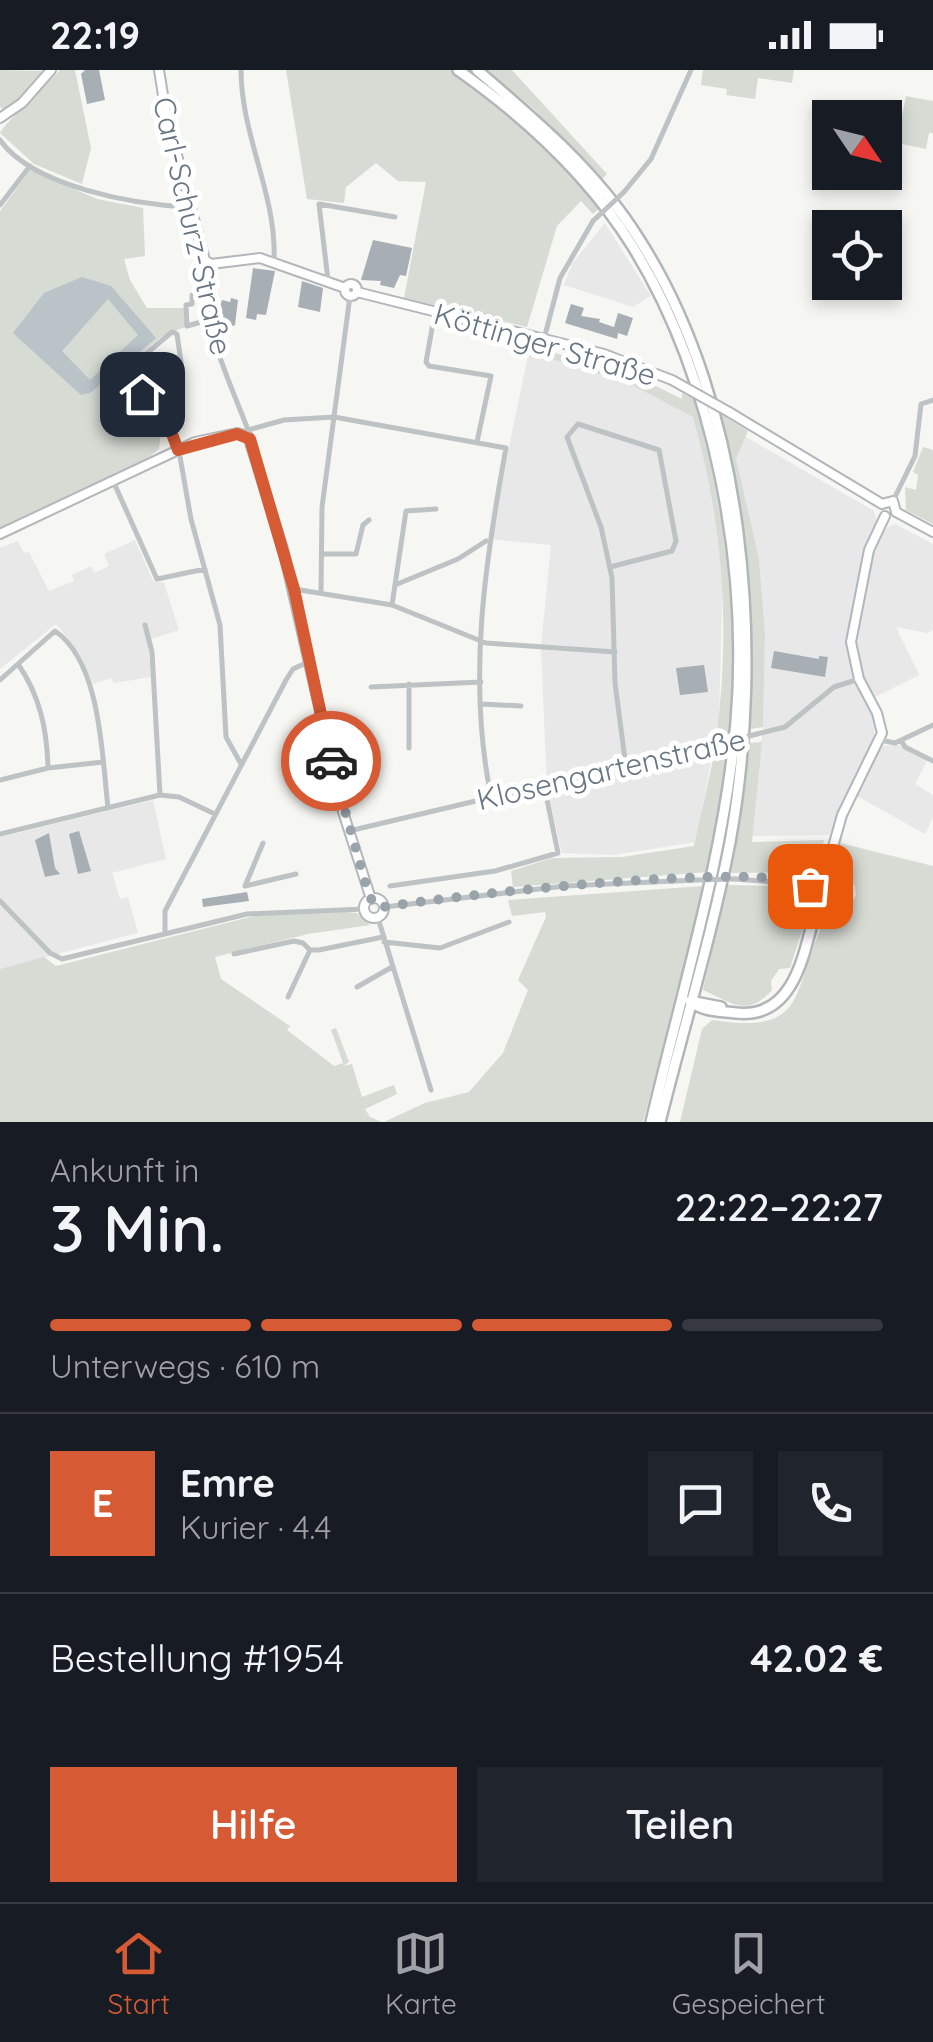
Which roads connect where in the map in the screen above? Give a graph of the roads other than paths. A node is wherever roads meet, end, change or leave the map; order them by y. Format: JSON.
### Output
{"nodes":[{"id":1,"x":51,"y":70,"type":"edge"},
{"id":2,"x":159,"y":70,"type":"edge"},
{"id":3,"x":240,"y":70,"type":"edge"},
{"id":4,"x":458,"y":70,"type":"edge"},
{"id":5,"x":475,"y":70,"type":"edge"},
{"id":6,"x":691,"y":70,"type":"edge"},
{"id":7,"x":0,"y":118,"type":"edge"},
{"id":8,"x":0,"y":140,"type":"edge"},
{"id":9,"x":30,"y":166,"type":"junction"},
{"id":10,"x":0,"y":205,"type":"edge"},
{"id":11,"x":193,"y":206,"type":"junction"},
{"id":12,"x":394,"y":217,"type":"dead end"},
{"id":13,"x":274,"y":260,"type":"junction"},
{"id":14,"x":208,"y":263,"type":"junction"},
{"id":15,"x":328,"y":280,"type":"junction"},
{"id":16,"x":350,"y":292,"type":"junction"},
{"id":17,"x":186,"y":305,"type":"joint"},
{"id":18,"x":436,"y":312,"type":"junction"},
{"id":19,"x":544,"y":339,"type":"junction"},
{"id":20,"x":182,"y":369,"type":"dead end"},
{"id":21,"x":933,"y":400,"type":"edge"},
{"id":22,"x":334,"y":418,"type":"junction"},
{"id":23,"x":247,"y":432,"type":"junction"},
{"id":24,"x":477,"y":442,"type":"junction"},
{"id":25,"x":178,"y":450,"type":"junction"},
{"id":26,"x":114,"y":484,"type":"junction"},
{"id":27,"x":894,"y":501,"type":"junction"},
{"id":28,"x":882,"y":504,"type":"junction"},
{"id":29,"x":436,"y":509,"type":"dead end"},
{"id":30,"x":896,"y":512,"type":"junction"},
{"id":31,"x":885,"y":516,"type":"junction"},
{"id":32,"x":370,"y":520,"type":"dead end"},
{"id":33,"x":933,"y":532,"type":"edge"},
{"id":34,"x":0,"y":534,"type":"edge"},
{"id":35,"x":488,"y":540,"type":"junction"},
{"id":36,"x":322,"y":554,"type":"junction"},
{"id":37,"x":610,"y":568,"type":"junction"},
{"id":38,"x":205,"y":569,"type":"junction"},
{"id":39,"x":394,"y":585,"type":"junction"},
{"id":40,"x":294,"y":589,"type":"junction"},
{"id":41,"x":321,"y":592,"type":"junction"},
{"id":42,"x":392,"y":605,"type":"junction"},
{"id":43,"x":145,"y":625,"type":"dead end"},
{"id":44,"x":482,"y":641,"type":"junction"},
{"id":45,"x":614,"y":652,"type":"junction"},
{"id":46,"x":308,"y":662,"type":"junction"},
{"id":47,"x":18,"y":664,"type":"junction"},
{"id":48,"x":859,"y":678,"type":"junction"},
{"id":49,"x":0,"y":680,"type":"edge"},
{"id":50,"x":482,"y":682,"type":"junction"},
{"id":51,"x":409,"y":684,"type":"junction"},
{"id":52,"x":371,"y":687,"type":"dead end"},
{"id":53,"x":481,"y":704,"type":"junction"},
{"id":54,"x":520,"y":706,"type":"dead end"},
{"id":55,"x":933,"y":725,"type":"edge"},
{"id":56,"x":880,"y":740,"type":"junction"},
{"id":57,"x":901,"y":740,"type":"junction"},
{"id":58,"x":410,"y":748,"type":"dead end"},
{"id":59,"x":933,"y":761,"type":"edge"},
{"id":60,"x":103,"y":762,"type":"junction"},
{"id":61,"x":241,"y":764,"type":"junction"},
{"id":62,"x":626,"y":767,"type":"junction"},
{"id":63,"x":48,"y":768,"type":"junction"},
{"id":64,"x":0,"y":780,"type":"edge"},
{"id":65,"x":544,"y":785,"type":"junction"},
{"id":66,"x":160,"y":795,"type":"junction"},
{"id":67,"x":491,"y":796,"type":"junction"},
{"id":68,"x":108,"y":808,"type":"junction"},
{"id":69,"x":215,"y":814,"type":"junction"},
{"id":70,"x":349,"y":832,"type":"junction"},
{"id":71,"x":720,"y":833,"type":"junction"},
{"id":72,"x":0,"y":834,"type":"edge"},
{"id":73,"x":264,"y":844,"type":"dead end"},
{"id":74,"x":296,"y":874,"type":"dead end"},
{"id":75,"x":825,"y":875,"type":"junction"},
{"id":76,"x":811,"y":884,"type":"junction"},
{"id":77,"x":390,"y":886,"type":"dead end"},
{"id":78,"x":819,"y":897,"type":"junction"},
{"id":79,"x":371,"y":899,"type":"junction"},
{"id":80,"x":0,"y":901,"type":"edge"},
{"id":81,"x":384,"y":907,"type":"junction"},
{"id":82,"x":364,"y":910,"type":"junction"},
{"id":83,"x":378,"y":918,"type":"junction"},
{"id":84,"x":509,"y":922,"type":"dead end"},
{"id":85,"x":165,"y":932,"type":"junction"},
{"id":86,"x":383,"y":939,"type":"junction"},
{"id":87,"x":310,"y":950,"type":"junction"},
{"id":88,"x":234,"y":954,"type":"dead end"},
{"id":89,"x":392,"y":968,"type":"junction"},
{"id":90,"x":696,"y":978,"type":"junction"},
{"id":91,"x":357,"y":987,"type":"dead end"},
{"id":92,"x":288,"y":997,"type":"dead end"},
{"id":93,"x":690,"y":1001,"type":"junction"},
{"id":94,"x":706,"y":1006,"type":"junction"},
{"id":95,"x":668,"y":1050,"type":"junction"},
{"id":96,"x":431,"y":1090,"type":"dead end"},
{"id":97,"x":651,"y":1122,"type":"edge"},
{"id":98,"x":662,"y":1122,"type":"edge"}],
"edges":[{"from":1,"to":7,"type":"street"},
{"from":2,"to":11,"type":"street","name":"Carl-Schurz-Straße"},
{"from":3,"to":13,"type":"street"},
{"from":4,"to":71,"type":"main road"},
{"from":5,"to":90,"type":"main road"},
{"from":6,"to":19,"type":"street","bridge":true},
{"from":8,"to":9,"type":"street"},
{"from":9,"to":10,"type":"street"},
{"from":9,"to":11,"type":"street"},
{"from":11,"to":14,"type":"street","name":"Carl-Schurz-Straße"},
{"from":12,"to":15,"type":"street"},
{"from":13,"to":14,"type":"street","name":"Köttinger Straße"},
{"from":13,"to":15,"type":"street","name":"Köttinger Straße"},
{"from":14,"to":23,"type":"street","name":"Carl-Schurz-Straße"},
{"from":15,"to":16,"type":"street","name":"Köttinger Straße"},
{"from":16,"to":18,"type":"street","name":"Köttinger Straße"},
{"from":16,"to":22,"type":"street"},
{"from":17,"to":17,"type":"street"},
{"from":18,"to":19,"type":"street","name":"Köttinger Straße"},
{"from":18,"to":24,"type":"street"},
{"from":19,"to":28,"type":"street","name":"Köttinger Straße","bridge":true},
{"from":20,"to":25,"type":"street"},
{"from":21,"to":27,"type":"street"},
{"from":22,"to":23,"type":"street"},
{"from":22,"to":24,"type":"street"},
{"from":22,"to":36,"type":"street"},
{"from":23,"to":25,"type":"street"},
{"from":23,"to":40,"type":"street","name":"Carl-Schurz-Straße"},
{"from":24,"to":35,"type":"street"},
{"from":25,"to":26,"type":"street"},
{"from":25,"to":38,"type":"street"},
{"from":26,"to":34,"type":"street"},
{"from":26,"to":38,"type":"street"},
{"from":27,"to":28,"type":"street"},
{"from":27,"to":30,"type":"street"},
{"from":28,"to":31,"type":"street"},
{"from":29,"to":39,"type":"street"},
{"from":30,"to":31,"type":"street"},
{"from":30,"to":33,"type":"street"},
{"from":31,"to":48,"type":"street"},
{"from":32,"to":36,"type":"street"},
{"from":35,"to":39,"type":"street"},
{"from":35,"to":44,"type":"street"},
{"from":36,"to":41,"type":"street"},
{"from":37,"to":37,"type":"street"},
{"from":37,"to":45,"type":"street"},
{"from":38,"to":61,"type":"street"},
{"from":39,"to":42,"type":"street"},
{"from":40,"to":41,"type":"street"},
{"from":40,"to":46,"type":"street","name":"Carl-Schurz-Straße"},
{"from":41,"to":42,"type":"street"},
{"from":42,"to":44,"type":"street"},
{"from":43,"to":66,"type":"street"},
{"from":44,"to":45,"type":"street"},
{"from":44,"to":50,"type":"street"},
{"from":45,"to":62,"type":"street"},
{"from":46,"to":61,"type":"street"},
{"from":46,"to":70,"type":"street","name":"Carl-Schurz-Straße"},
{"from":47,"to":49,"type":"street"},
{"from":47,"to":60,"type":"street"},
{"from":47,"to":63,"type":"street"},
{"from":48,"to":56,"type":"street"},
{"from":48,"to":62,"type":"street","name":"Klosengartenstraße","bridge":true},
{"from":50,"to":51,"type":"street"},
{"from":50,"to":53,"type":"street"},
{"from":51,"to":52,"type":"street"},
{"from":51,"to":58,"type":"street"},
{"from":53,"to":54,"type":"street"},
{"from":53,"to":67,"type":"street"},
{"from":55,"to":57,"type":"street"},
{"from":56,"to":57,"type":"street"},
{"from":56,"to":75,"type":"street"},
{"from":57,"to":59,"type":"street"},
{"from":60,"to":63,"type":"street"},
{"from":60,"to":68,"type":"street"},
{"from":61,"to":69,"type":"street"},
{"from":62,"to":65,"type":"street","name":"Klosengartenstraße"},
{"from":63,"to":64,"type":"street"},
{"from":65,"to":67,"type":"street","name":"Klosengartenstraße"},
{"from":65,"to":77,"type":"street"},
{"from":66,"to":68,"type":"street"},
{"from":66,"to":69,"type":"street"},
{"from":67,"to":70,"type":"street","name":"Klosengartenstraße"},
{"from":68,"to":72,"type":"street"},
{"from":69,"to":85,"type":"street"},
{"from":70,"to":79,"type":"street","name":"Carl-Schurz-Straße"},
{"from":71,"to":93,"type":"main road"},
{"from":71,"to":95,"type":"main road"},
{"from":73,"to":74,"type":"street"},
{"from":75,"to":76,"type":"street"},
{"from":75,"to":78,"type":"street"},
{"from":76,"to":78,"type":"street"},
{"from":76,"to":81,"type":"street","bridge":true},
{"from":78,"to":94,"type":"main road"},
{"from":79,"to":81,"type":"street"},
{"from":79,"to":82,"type":"street"},
{"from":80,"to":85,"type":"street"},
{"from":81,"to":83,"type":"street"},
{"from":82,"to":83,"type":"street"},
{"from":82,"to":85,"type":"street"},
{"from":83,"to":86,"type":"street"},
{"from":84,"to":86,"type":"street"},
{"from":86,"to":87,"type":"street"},
{"from":86,"to":89,"type":"street"},
{"from":87,"to":88,"type":"street"},
{"from":87,"to":92,"type":"street"},
{"from":89,"to":91,"type":"street"},
{"from":89,"to":96,"type":"street"},
{"from":90,"to":93,"type":"main road"},
{"from":90,"to":94,"type":"main road"},
{"from":93,"to":94,"type":"main road"},
{"from":93,"to":95,"type":"main road"},
{"from":93,"to":98,"type":"main road"},
{"from":94,"to":98,"type":"main road"},
{"from":95,"to":97,"type":"main road"}]}
